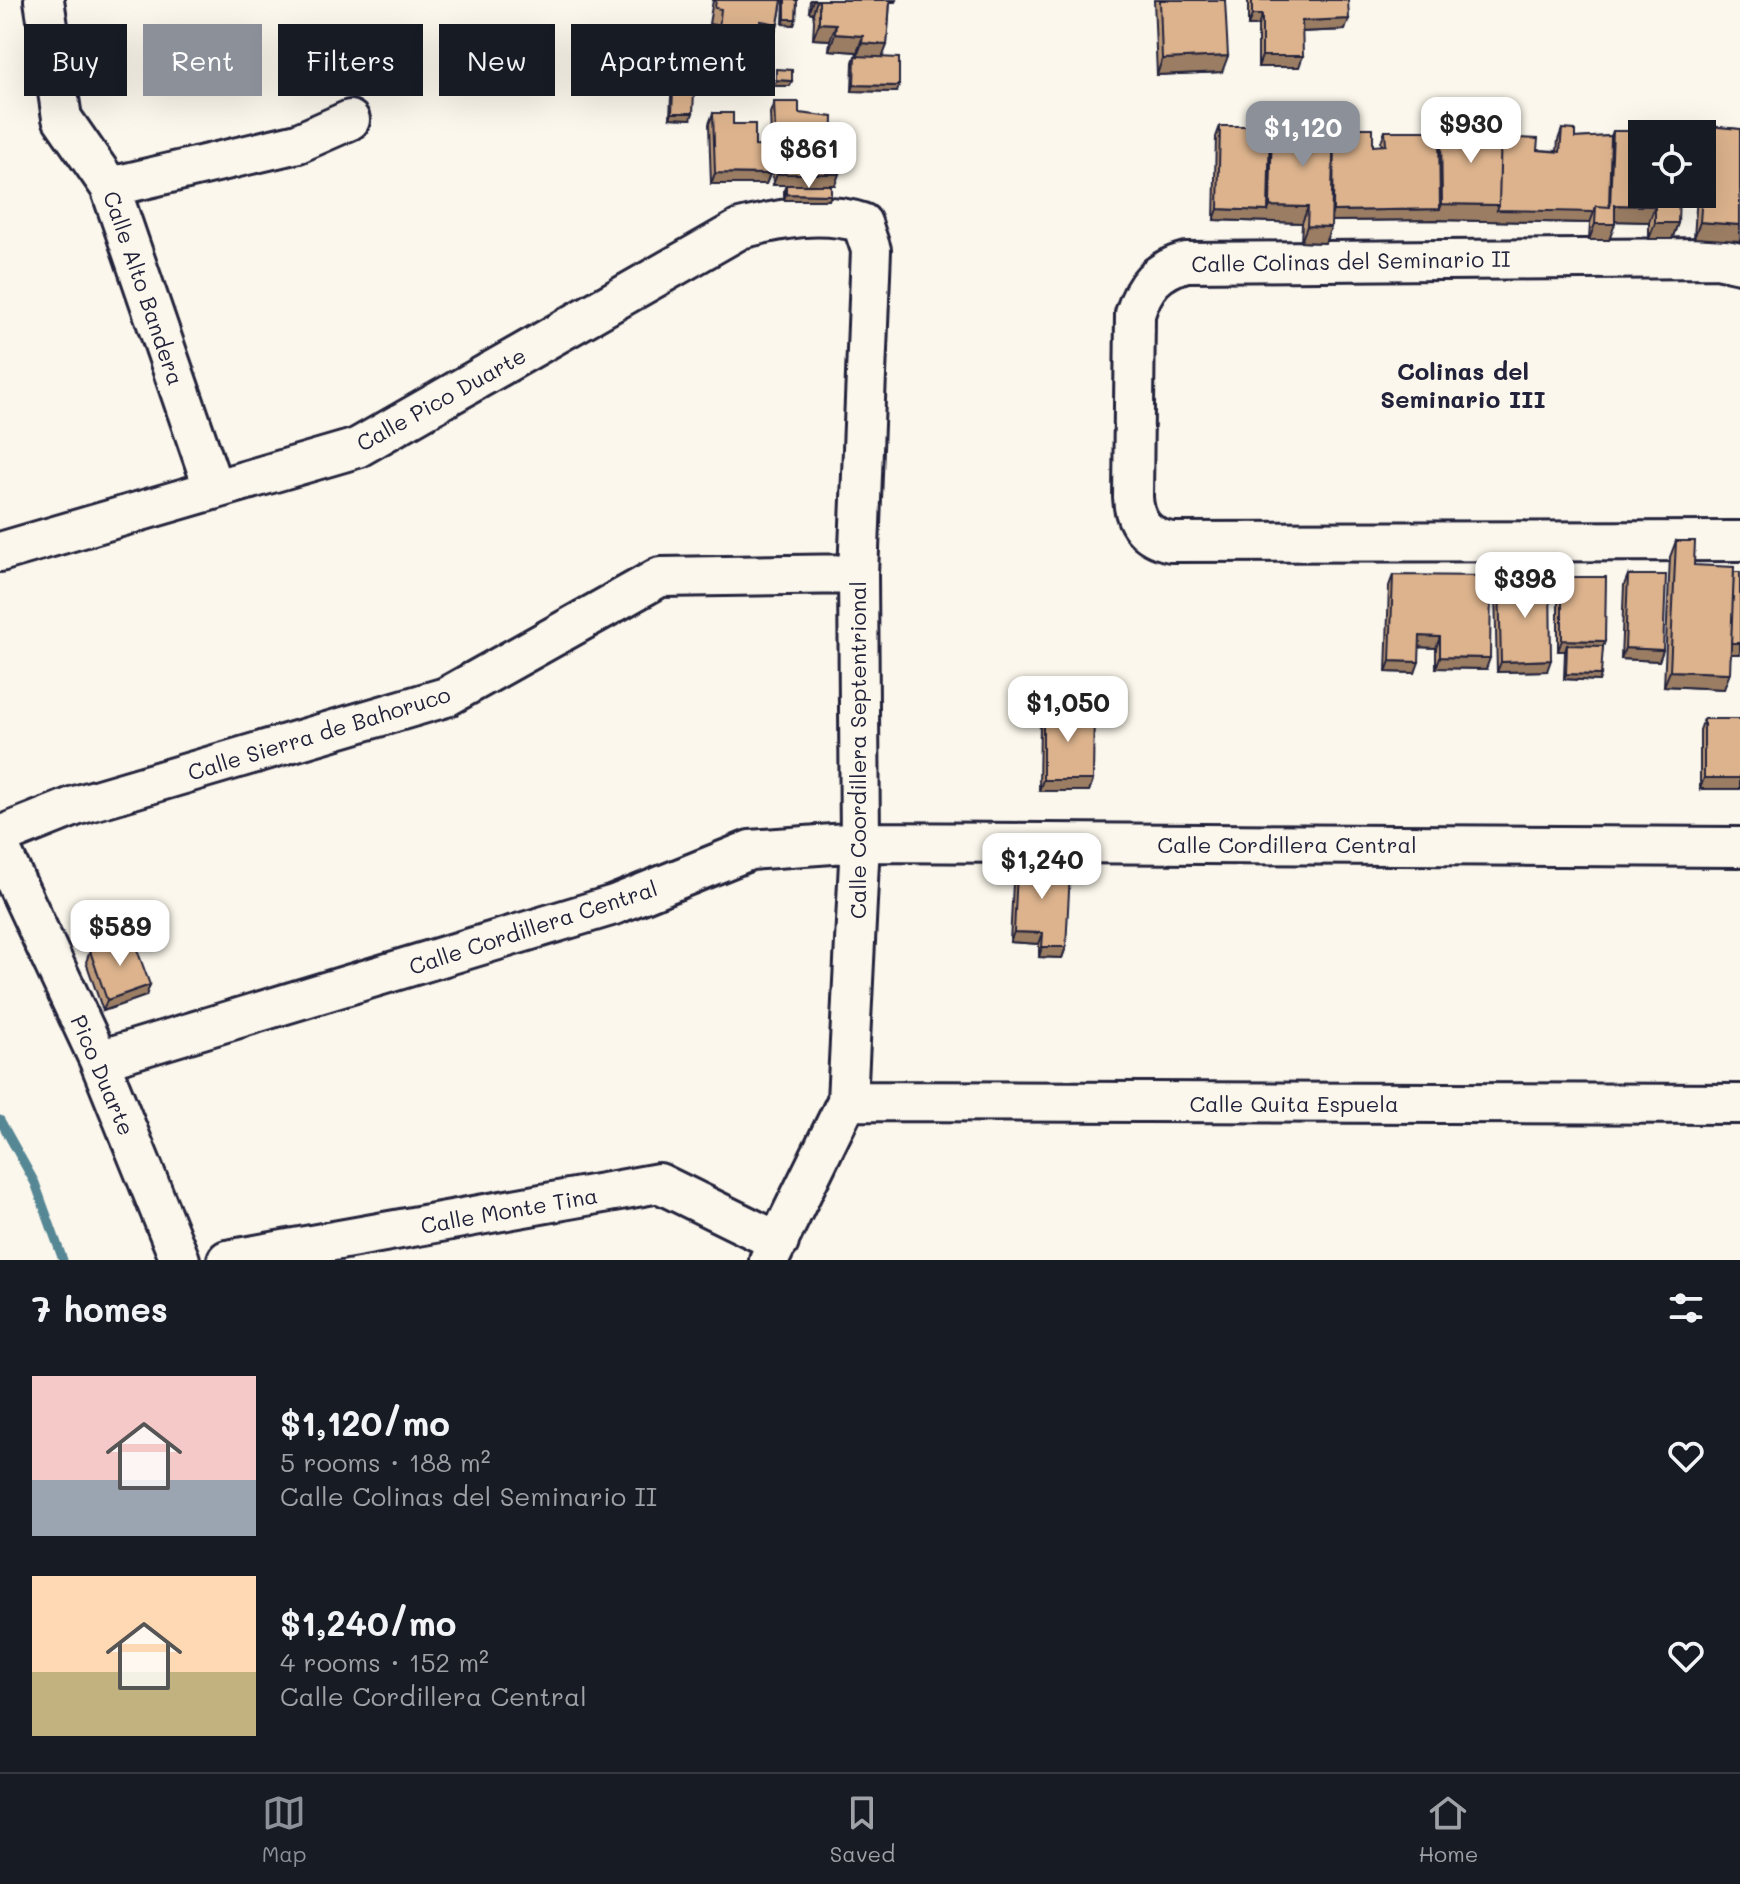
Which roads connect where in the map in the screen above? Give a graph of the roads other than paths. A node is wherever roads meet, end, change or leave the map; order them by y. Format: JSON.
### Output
{"nodes":[{"id":1,"x":44,"y":0,"type":"edge"},
{"id":2,"x":350,"y":120,"type":"dead end"},
{"id":3,"x":110,"y":187,"type":"junction"},
{"id":4,"x":862,"y":223,"type":"joint"},
{"id":5,"x":1740,"y":263,"type":"edge"},
{"id":6,"x":214,"y":490,"type":"junction"},
{"id":7,"x":1740,"y":541,"type":"edge"},
{"id":8,"x":0,"y":552,"type":"edge"},
{"id":9,"x":858,"y":574,"type":"junction"},
{"id":10,"x":0,"y":836,"type":"edge"},
{"id":11,"x":860,"y":842,"type":"junction"},
{"id":12,"x":1740,"y":847,"type":"edge"},
{"id":13,"x":0,"y":848,"type":"edge"},
{"id":14,"x":99,"y":1060,"type":"junction"},
{"id":15,"x":847,"y":1101,"type":"junction"},
{"id":16,"x":1740,"y":1104,"type":"edge"},
{"id":17,"x":774,"y":1251,"type":"edge"},
{"id":18,"x":180,"y":1260,"type":"edge"},
{"id":19,"x":227,"y":1260,"type":"edge"}],
"edges":[{"from":1,"to":3,"type":"street","name":"Calle Alto Bandera"},
{"from":2,"to":3,"type":"street"},
{"from":3,"to":6,"type":"street","name":"Calle Alto Bandera"},
{"from":4,"to":6,"type":"street","name":"Calle Pico Duarte"},
{"from":4,"to":9,"type":"street","name":"Calle Coordillera Septentrional"},
{"from":5,"to":7,"type":"street","name":"Calle Colinas del Seminario II"},
{"from":6,"to":8,"type":"street","name":"Calle Pico Duarte"},
{"from":9,"to":10,"type":"street","name":"Calle Sierra de Bahoruco"},
{"from":9,"to":11,"type":"street","name":"Calle Coordillera Septentrional"},
{"from":11,"to":12,"type":"street","name":"Calle Cordillera Central"},
{"from":11,"to":14,"type":"street","name":"Calle Cordillera Central"},
{"from":11,"to":15,"type":"street","name":"Calle Coordillera Septentrional"},
{"from":13,"to":14,"type":"street","name":"Pico Duarte"},
{"from":14,"to":18,"type":"street","name":"Pico Duarte"},
{"from":15,"to":16,"type":"street","name":"Calle Quita Espuela"},
{"from":15,"to":17,"type":"street","name":"Calle Coordillera Septentrional"},
{"from":17,"to":19,"type":"street","name":"Calle Monte Tina"}]}
